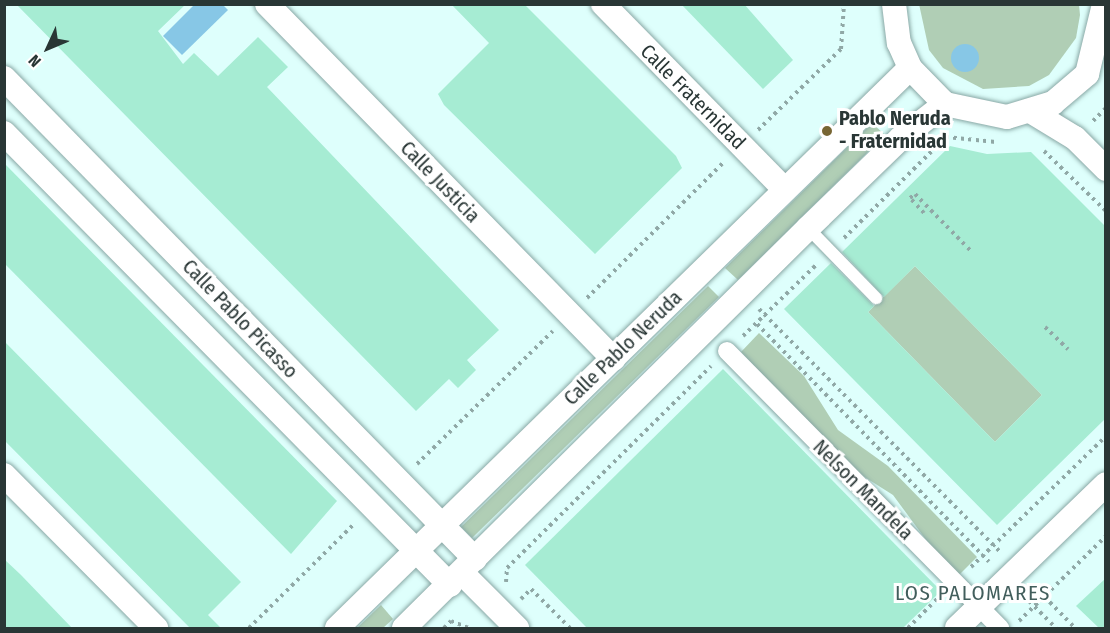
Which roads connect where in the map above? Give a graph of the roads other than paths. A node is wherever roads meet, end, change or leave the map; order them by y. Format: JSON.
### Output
{"nodes":[{"id":1,"x":267,"y":4,"type":"edge"},
{"id":2,"x":603,"y":4,"type":"edge"},
{"id":3,"x":894,"y":4,"type":"edge"},
{"id":4,"x":1104,"y":4,"type":"edge"},
{"id":5,"x":1100,"y":61,"type":"edge"},
{"id":6,"x":910,"y":68,"type":"junction"},
{"id":7,"x":4,"y":78,"type":"edge"},
{"id":8,"x":945,"y":104,"type":"junction"},
{"id":9,"x":1032,"y":112,"type":"junction"},
{"id":10,"x":4,"y":133,"type":"edge"},
{"id":11,"x":1106,"y":169,"type":"edge"},
{"id":12,"x":784,"y":189,"type":"junction"},
{"id":13,"x":808,"y":228,"type":"junction"},
{"id":14,"x":876,"y":298,"type":"dead end"},
{"id":15,"x":727,"y":351,"type":"road end"},
{"id":16,"x":614,"y":359,"type":"junction"},
{"id":17,"x":4,"y":474,"type":"edge"},
{"id":18,"x":1106,"y":484,"type":"edge"},
{"id":19,"x":441,"y":524,"type":"junction"},
{"id":20,"x":416,"y":548,"type":"junction"},
{"id":21,"x":462,"y":572,"type":"junction"},
{"id":22,"x":979,"y":607,"type":"junction"},
{"id":23,"x":156,"y":628,"type":"edge"},
{"id":24,"x":337,"y":628,"type":"edge"},
{"id":25,"x":404,"y":628,"type":"edge"},
{"id":26,"x":517,"y":628,"type":"edge"},
{"id":27,"x":957,"y":628,"type":"edge"},
{"id":28,"x":1000,"y":628,"type":"edge"}],
"edges":[{"from":1,"to":16,"type":"street","name":"Calle Justicia"},
{"from":2,"to":12,"type":"street","name":"Calle Fraternidad"},
{"from":3,"to":6,"type":"street"},
{"from":4,"to":5,"type":"street"},
{"from":5,"to":9,"type":"street"},
{"from":6,"to":8,"type":"street"},
{"from":6,"to":12,"type":"street","name":"Calle Pablo Neruda"},
{"from":7,"to":19,"type":"street","name":"Calle Pablo Picasso"},
{"from":8,"to":9,"type":"street"},
{"from":8,"to":13,"type":"street"},
{"from":9,"to":11,"type":"street"},
{"from":10,"to":20,"type":"street","name":"Calle Pablo Picasso"},
{"from":12,"to":16,"type":"street","name":"Calle Pablo Neruda"},
{"from":13,"to":14,"type":"lane"},
{"from":13,"to":21,"type":"street"},
{"from":15,"to":22,"type":"street","name":"Nelson Mandela"},
{"from":16,"to":19,"type":"street","name":"Calle Pablo Neruda"},
{"from":17,"to":23,"type":"street"},
{"from":18,"to":22,"type":"street"},
{"from":19,"to":20,"type":"street","name":"Calle Pablo Neruda"},
{"from":19,"to":21,"type":"street","name":"Calle Pablo Picasso"},
{"from":20,"to":21,"type":"street","name":"Calle Pablo Picasso"},
{"from":20,"to":24,"type":"street","name":"Calle Pablo Neruda"},
{"from":21,"to":25,"type":"street"},
{"from":21,"to":26,"type":"street","name":"Calle Pablo Picasso"},
{"from":22,"to":27,"type":"street"},
{"from":22,"to":28,"type":"street","name":"Nelson Mandela"}]}
